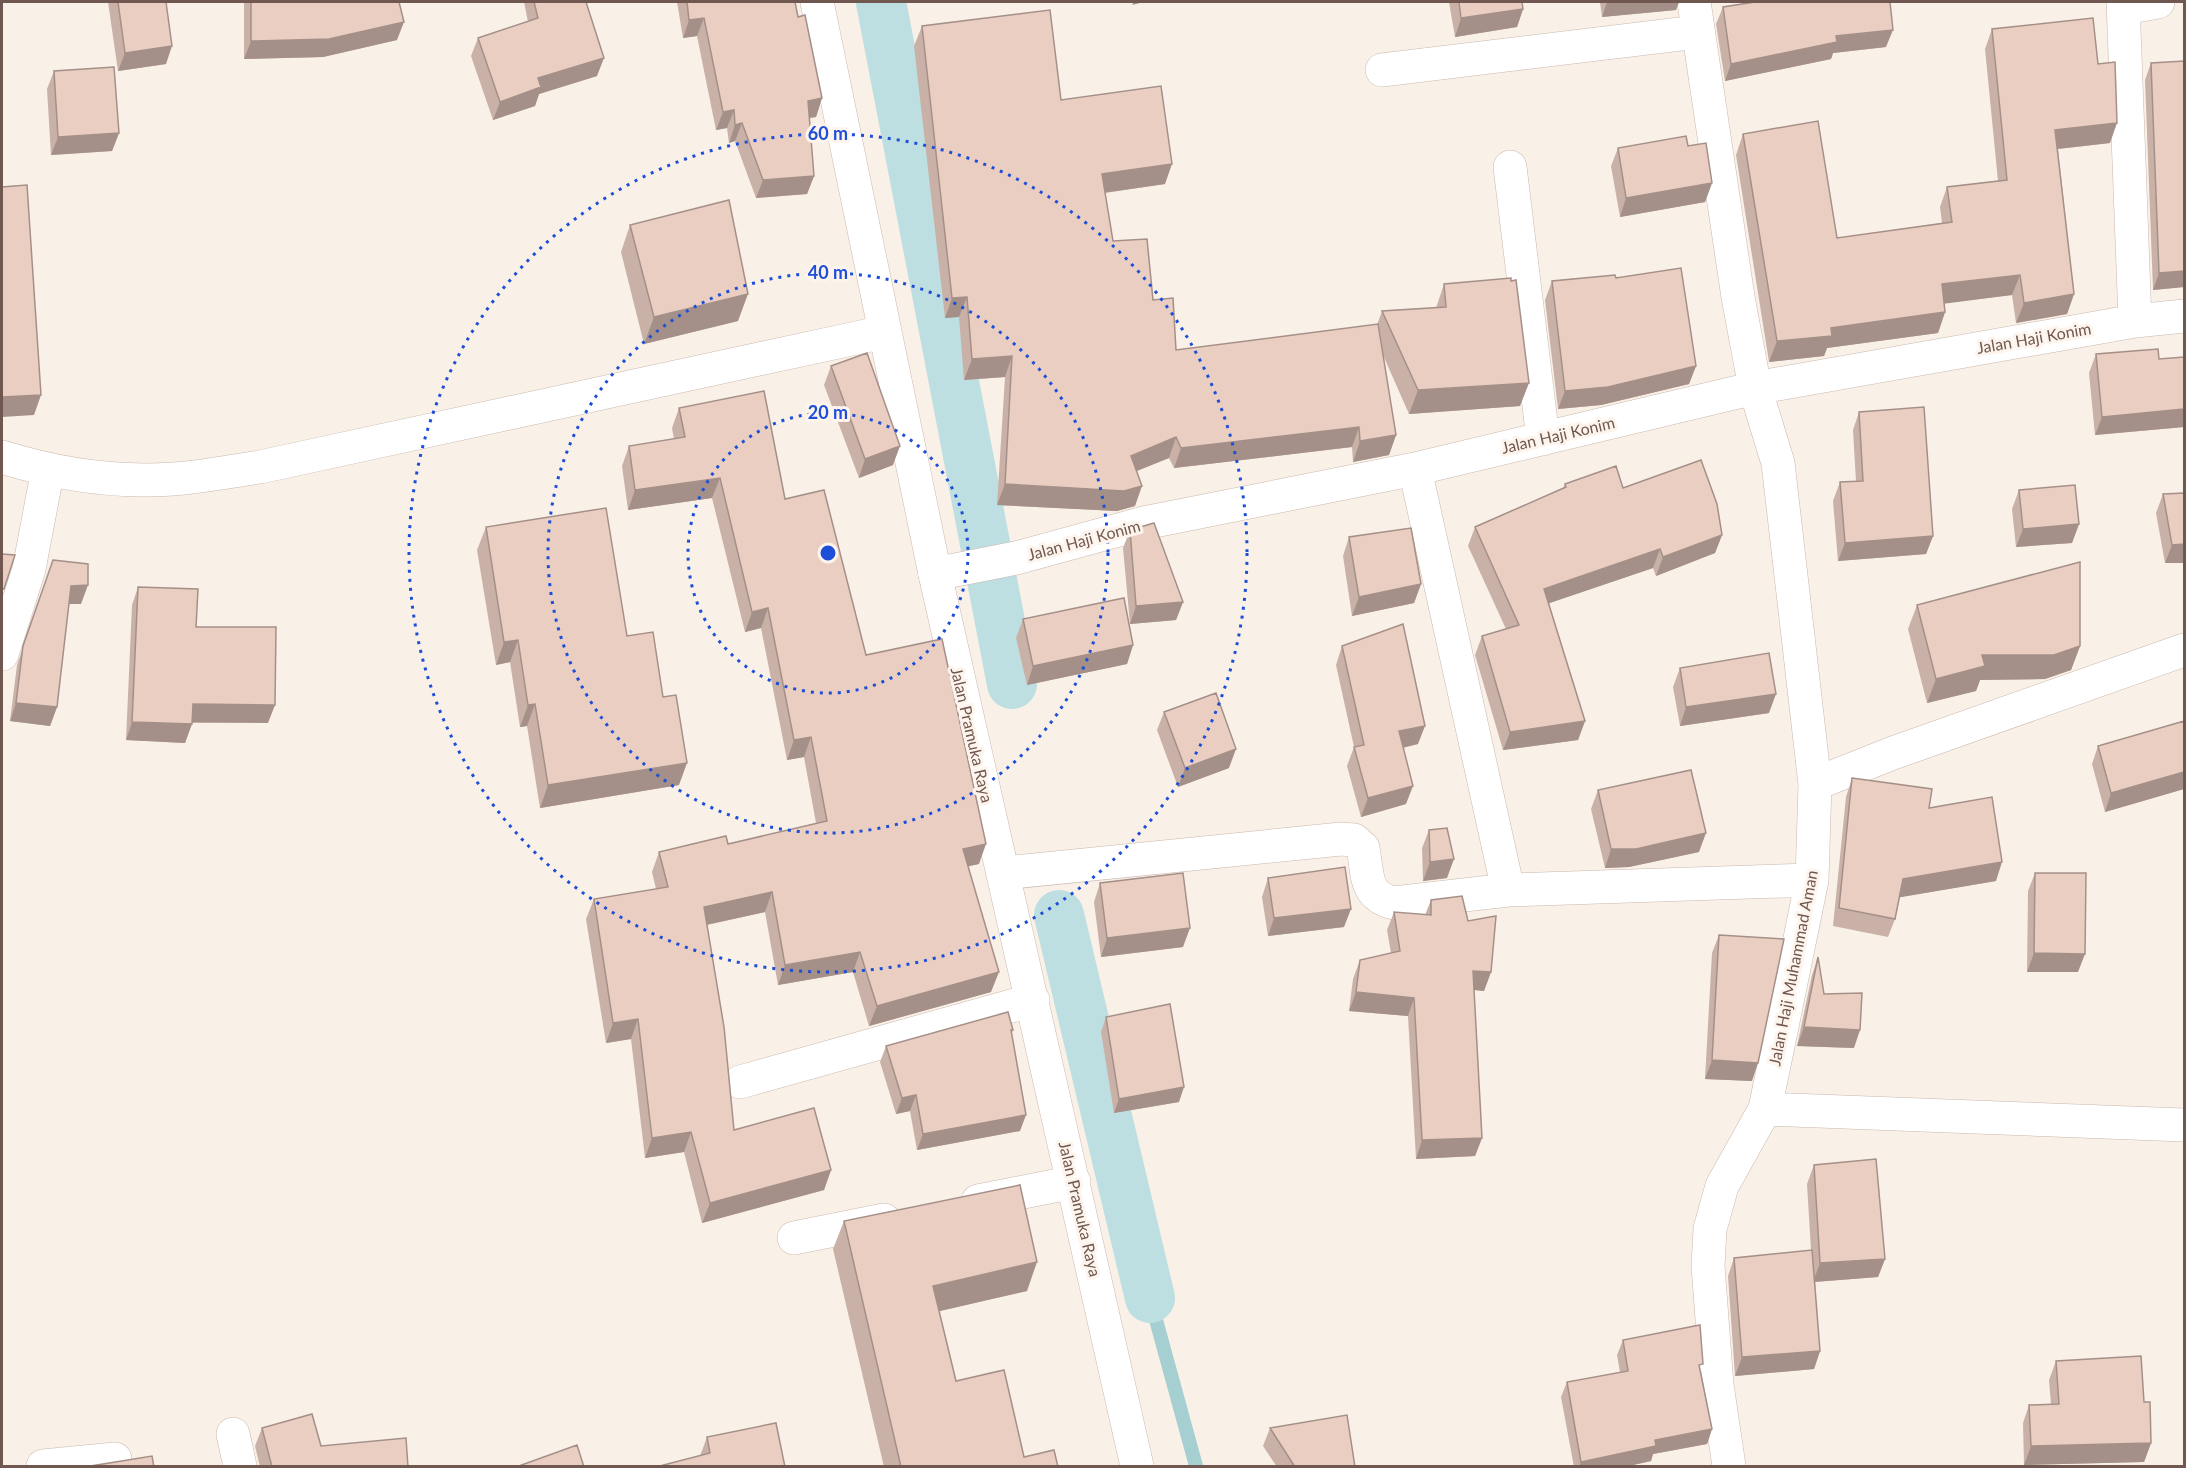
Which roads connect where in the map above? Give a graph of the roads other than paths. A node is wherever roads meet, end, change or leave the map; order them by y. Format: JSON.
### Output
{"nodes":[{"id":1,"x":817,"y":2,"type":"edge"},
{"id":2,"x":2157,"y":2,"type":"edge"},
{"id":3,"x":2123,"y":5,"type":"edge"},
{"id":4,"x":1696,"y":16,"type":"edge"},
{"id":5,"x":1382,"y":70,"type":"dead end"},
{"id":6,"x":1510,"y":167,"type":"dead end"},
{"id":7,"x":2184,"y":316,"type":"edge"},
{"id":8,"x":2135,"y":321,"type":"junction"},
{"id":9,"x":884,"y":332,"type":"junction"},
{"id":10,"x":1755,"y":388,"type":"junction"},
{"id":11,"x":1543,"y":439,"type":"junction"},
{"id":12,"x":2,"y":457,"type":"edge"},
{"id":13,"x":1415,"y":469,"type":"junction"},
{"id":14,"x":48,"y":470,"type":"junction"},
{"id":15,"x":944,"y":573,"type":"junction"},
{"id":16,"x":2184,"y":650,"type":"edge"},
{"id":17,"x":2,"y":654,"type":"edge"},
{"id":18,"x":1815,"y":784,"type":"junction"},
{"id":19,"x":1004,"y":873,"type":"junction"},
{"id":20,"x":1812,"y":880,"type":"junction"},
{"id":21,"x":1508,"y":890,"type":"junction"},
{"id":22,"x":1033,"y":1000,"type":"junction"},
{"id":23,"x":740,"y":1082,"type":"dead end"},
{"id":24,"x":1765,"y":1109,"type":"junction"},
{"id":25,"x":2184,"y":1125,"type":"edge"},
{"id":26,"x":1074,"y":1182,"type":"junction"},
{"id":27,"x":946,"y":1208,"type":"edge"},
{"id":28,"x":911,"y":1215,"type":"edge"},
{"id":29,"x":794,"y":1238,"type":"dead end"},
{"id":30,"x":233,"y":1434,"type":"dead end"},
{"id":31,"x":115,"y":1459,"type":"dead end"},
{"id":32,"x":43,"y":1467,"type":"edge"},
{"id":33,"x":240,"y":1467,"type":"edge"},
{"id":34,"x":1137,"y":1467,"type":"edge"},
{"id":35,"x":1729,"y":1467,"type":"edge"}],
"edges":[{"from":1,"to":9,"type":"street","name":"Jalan Pramuka Raya"},
{"from":2,"to":3,"type":"street"},
{"from":3,"to":8,"type":"street"},
{"from":4,"to":5,"type":"street"},
{"from":4,"to":10,"type":"street","name":"Jalan Haji Muhammad Aman"},
{"from":6,"to":11,"type":"street"},
{"from":7,"to":8,"type":"street","name":"Jalan Haji Konim"},
{"from":8,"to":10,"type":"street","name":"Jalan Haji Konim"},
{"from":9,"to":14,"type":"street"},
{"from":9,"to":15,"type":"street","name":"Jalan Pramuka Raya"},
{"from":10,"to":11,"type":"street","name":"Jalan Haji Konim"},
{"from":10,"to":18,"type":"street","name":"Jalan Haji Muhammad Aman"},
{"from":11,"to":13,"type":"street","name":"Jalan Haji Konim"},
{"from":12,"to":14,"type":"street"},
{"from":13,"to":15,"type":"street","name":"Jalan Haji Konim"},
{"from":13,"to":21,"type":"street"},
{"from":14,"to":17,"type":"street"},
{"from":15,"to":19,"type":"street","name":"Jalan Pramuka Raya"},
{"from":16,"to":18,"type":"street"},
{"from":18,"to":20,"type":"street","name":"Jalan Haji Muhammad Aman"},
{"from":19,"to":21,"type":"street"},
{"from":19,"to":22,"type":"street","name":"Jalan Pramuka Raya"},
{"from":20,"to":21,"type":"street"},
{"from":20,"to":24,"type":"street","name":"Jalan Haji Muhammad Aman"},
{"from":22,"to":23,"type":"street"},
{"from":22,"to":26,"type":"street","name":"Jalan Pramuka Raya"},
{"from":24,"to":25,"type":"street"},
{"from":24,"to":35,"type":"street","name":"Jalan Haji Muhammad Aman"},
{"from":26,"to":27,"type":"street"},
{"from":26,"to":34,"type":"street","name":"Jalan Pramuka Raya"},
{"from":28,"to":29,"type":"street"},
{"from":30,"to":33,"type":"street"},
{"from":31,"to":32,"type":"street"}]}
